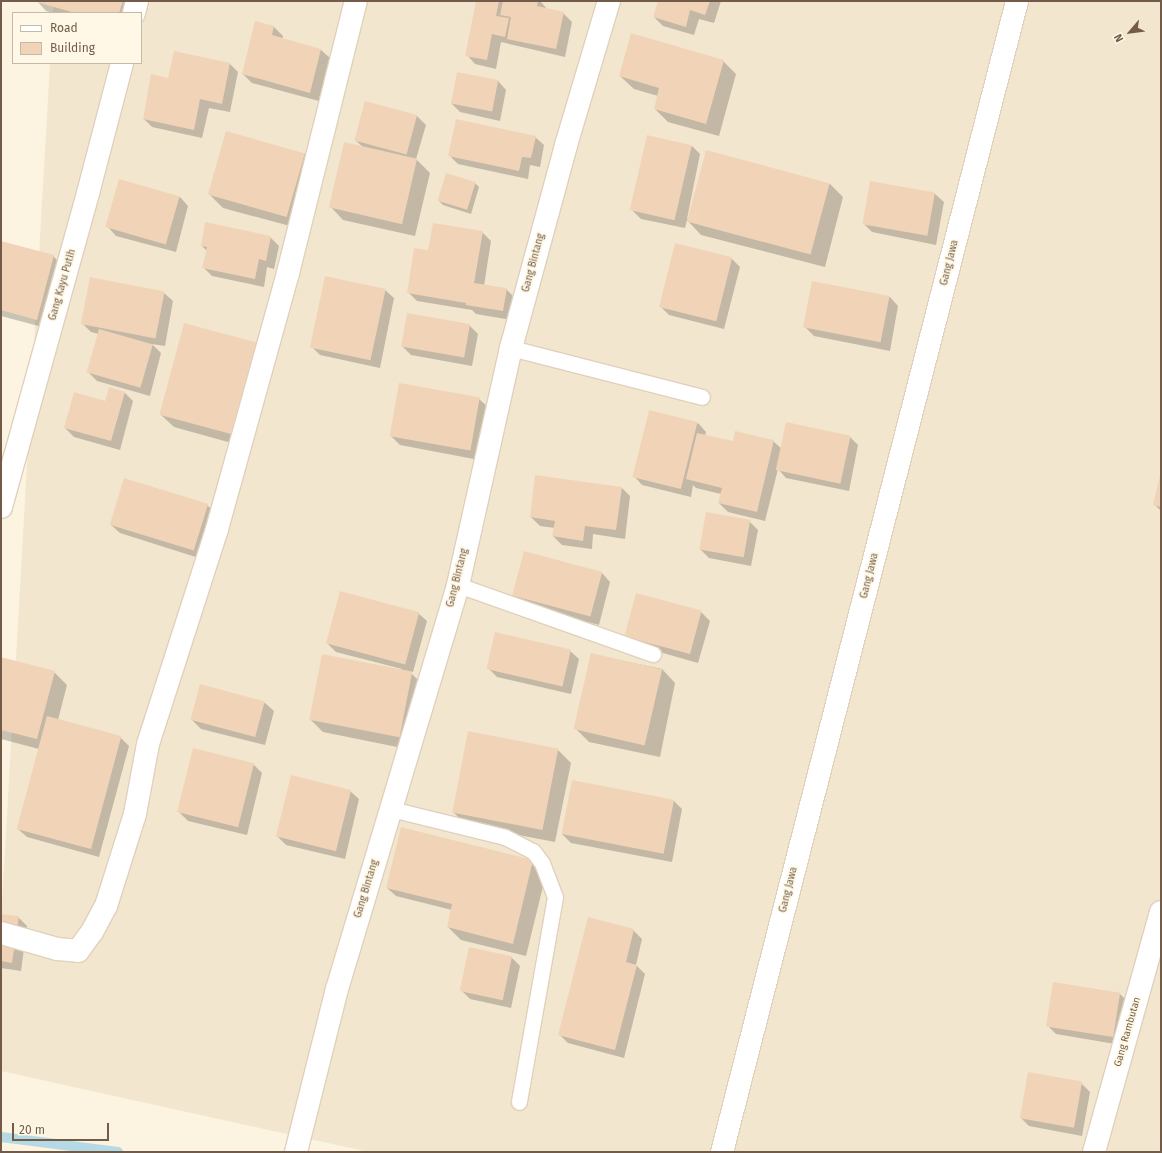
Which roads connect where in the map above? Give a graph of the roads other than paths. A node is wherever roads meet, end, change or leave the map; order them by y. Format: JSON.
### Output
{"nodes":[{"id":1,"x":137,"y":1,"type":"edge"},
{"id":2,"x":356,"y":1,"type":"edge"},
{"id":3,"x":609,"y":1,"type":"edge"},
{"id":4,"x":1017,"y":1,"type":"edge"},
{"id":5,"x":134,"y":12,"type":"edge"},
{"id":6,"x":122,"y":64,"type":"edge"},
{"id":7,"x":511,"y":348,"type":"junction"},
{"id":8,"x":702,"y":397,"type":"dead end"},
{"id":9,"x":1,"y":507,"type":"edge"},
{"id":10,"x":458,"y":585,"type":"junction"},
{"id":11,"x":653,"y":654,"type":"dead end"},
{"id":12,"x":391,"y":809,"type":"junction"},
{"id":13,"x":1161,"y":912,"type":"edge"},
{"id":14,"x":1,"y":933,"type":"edge"},
{"id":15,"x":520,"y":1102,"type":"dead end"},
{"id":16,"x":296,"y":1152,"type":"edge"},
{"id":17,"x":722,"y":1152,"type":"edge"},
{"id":18,"x":1094,"y":1152,"type":"edge"}],
"edges":[{"from":1,"to":5,"type":"street"},
{"from":2,"to":14,"type":"street"},
{"from":3,"to":7,"type":"street","name":"Gang Bintang"},
{"from":4,"to":17,"type":"street","name":"Gang Jawa"},
{"from":6,"to":9,"type":"street","name":"Gang Kayu Putih"},
{"from":7,"to":8,"type":"lane"},
{"from":7,"to":10,"type":"street","name":"Gang Bintang"},
{"from":10,"to":11,"type":"lane"},
{"from":10,"to":12,"type":"street","name":"Gang Bintang"},
{"from":12,"to":15,"type":"lane"},
{"from":12,"to":16,"type":"street","name":"Gang Bintang"},
{"from":13,"to":18,"type":"street","name":"Gang Rambutan"}]}
